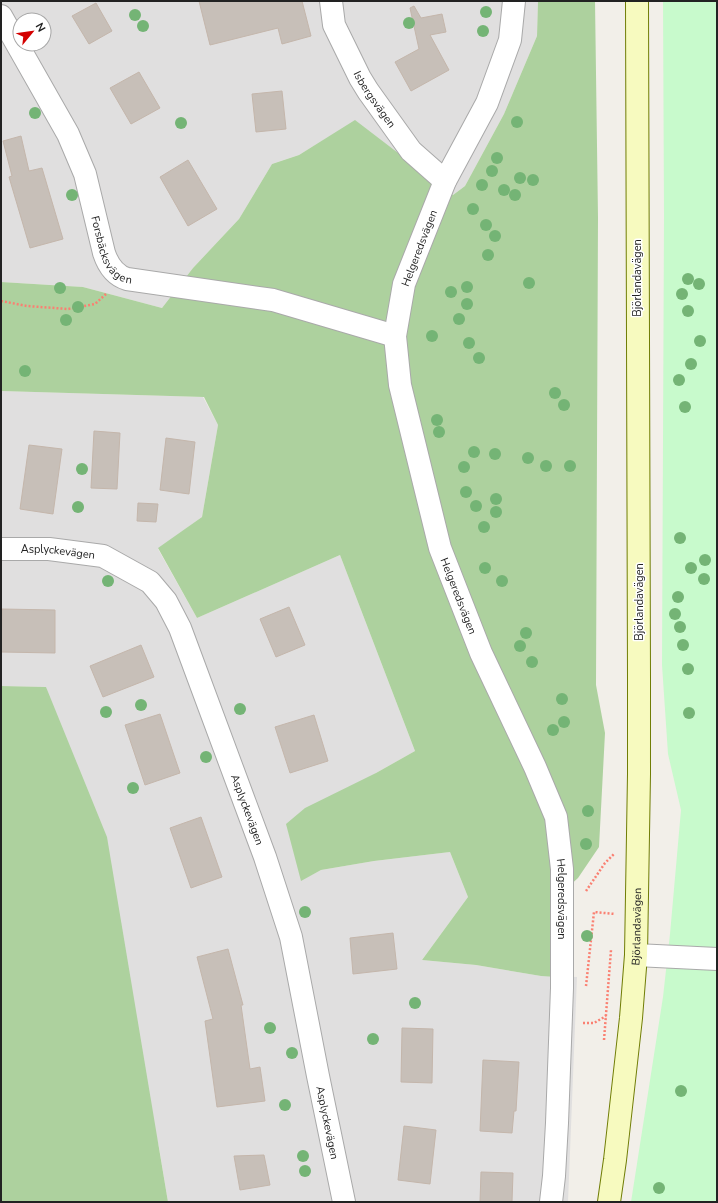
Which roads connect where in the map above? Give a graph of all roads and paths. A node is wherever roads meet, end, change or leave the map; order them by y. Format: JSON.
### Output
{"nodes":[{"id":1,"x":331,"y":1,"type":"edge"},
{"id":2,"x":514,"y":1,"type":"edge"},
{"id":3,"x":637,"y":1,"type":"edge"},
{"id":4,"x":1,"y":16,"type":"edge"},
{"id":5,"x":444,"y":181,"type":"junction"},
{"id":6,"x":119,"y":277,"type":"junction"},
{"id":7,"x":1,"y":301,"type":"edge"},
{"id":8,"x":395,"y":336,"type":"junction"},
{"id":9,"x":1,"y":549,"type":"edge"},
{"id":10,"x":615,"y":853,"type":"dead end"},
{"id":11,"x":584,"y":895,"type":"dead end"},
{"id":12,"x":615,"y":914,"type":"dead end"},
{"id":13,"x":636,"y":955,"type":"junction"},
{"id":14,"x":717,"y":958,"type":"edge"},
{"id":15,"x":562,"y":997,"type":"junction"},
{"id":16,"x":344,"y":1202,"type":"edge"},
{"id":17,"x":551,"y":1202,"type":"edge"},
{"id":18,"x":609,"y":1202,"type":"edge"}],
"edges":[{"from":1,"to":5,"type":"street","name":"Isbergsvägen"},
{"from":2,"to":5,"type":"street","name":"Helgeredsvägen"},
{"from":3,"to":13,"type":"street","name":"Björlandavägen"},
{"from":4,"to":6,"type":"street","name":"Forsbäcksvägen"},
{"from":5,"to":8,"type":"street","name":"Helgeredsvägen"},
{"from":6,"to":7,"type":"path"},
{"from":6,"to":8,"type":"street","name":"Forsbäcksvägen"},
{"from":8,"to":15,"type":"street","name":"Helgeredsvägen"},
{"from":9,"to":16,"type":"street","name":"Asplyckevägen"},
{"from":10,"to":11,"type":"path"},
{"from":12,"to":15,"type":"path"},
{"from":13,"to":14,"type":"street"},
{"from":13,"to":18,"type":"street","name":"Björlandavägen"},
{"from":15,"to":17,"type":"street","name":"Helgeredsvägen"}]}
